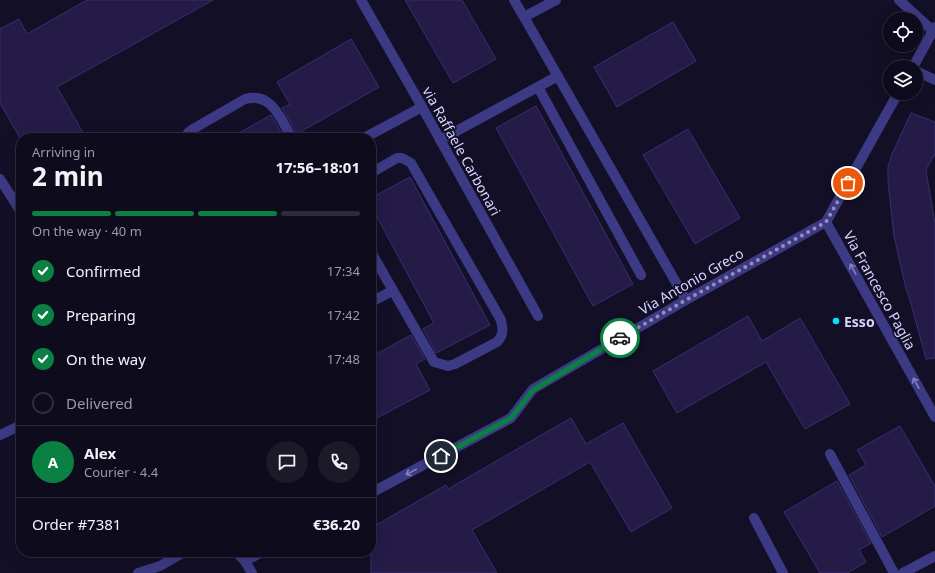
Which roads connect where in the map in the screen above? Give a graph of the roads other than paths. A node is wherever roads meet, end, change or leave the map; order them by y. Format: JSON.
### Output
{"nodes":[{"id":1,"x":361,"y":0,"type":"edge"},
{"id":2,"x":514,"y":0,"type":"edge"},
{"id":3,"x":556,"y":0,"type":"edge"},
{"id":4,"x":899,"y":0,"type":"edge"},
{"id":5,"x":524,"y":17,"type":"junction"},
{"id":6,"x":934,"y":29,"type":"edge"},
{"id":7,"x":917,"y":60,"type":"edge"},
{"id":8,"x":923,"y":74,"type":"edge"},
{"id":9,"x":558,"y":76,"type":"junction"},
{"id":10,"x":935,"y":80,"type":"edge"},
{"id":11,"x":538,"y":87,"type":"junction"},
{"id":12,"x":894,"y":100,"type":"edge"},
{"id":13,"x":422,"y":107,"type":"junction"},
{"id":14,"x":188,"y":133,"type":"edge"},
{"id":15,"x":289,"y":133,"type":"edge"},
{"id":16,"x":373,"y":133,"type":"edge"},
{"id":17,"x":440,"y":140,"type":"junction"},
{"id":18,"x":376,"y":170,"type":"edge"},
{"id":19,"x":0,"y":179,"type":"edge"},
{"id":20,"x":16,"y":204,"type":"edge"},
{"id":21,"x":826,"y":222,"type":"junction"},
{"id":22,"x":376,"y":261,"type":"edge"},
{"id":23,"x":642,"y":275,"type":"dead end"},
{"id":24,"x":392,"y":291,"type":"junction"},
{"id":25,"x":376,"y":299,"type":"edge"},
{"id":26,"x":686,"y":300,"type":"junction"},
{"id":27,"x":538,"y":316,"type":"dead end"},
{"id":28,"x":935,"y":417,"type":"edge"},
{"id":29,"x":16,"y":427,"type":"edge"},
{"id":30,"x":0,"y":434,"type":"edge"},
{"id":31,"x":830,"y":454,"type":"dead end"},
{"id":32,"x":376,"y":490,"type":"edge"},
{"id":33,"x":754,"y":518,"type":"dead end"},
{"id":34,"x":935,"y":556,"type":"edge"},
{"id":35,"x":175,"y":557,"type":"edge"},
{"id":36,"x":241,"y":557,"type":"edge"},
{"id":37,"x":253,"y":557,"type":"edge"},
{"id":38,"x":245,"y":561,"type":"junction"},
{"id":39,"x":138,"y":573,"type":"edge"},
{"id":40,"x":252,"y":573,"type":"edge"},
{"id":41,"x":783,"y":573,"type":"edge"},
{"id":42,"x":894,"y":573,"type":"edge"},
{"id":43,"x":903,"y":573,"type":"edge"}],
"edges":[{"from":1,"to":13,"type":"street","name":"via Raffaele Carbonari"},
{"from":2,"to":5,"type":"street"},
{"from":3,"to":5,"type":"street"},
{"from":4,"to":6,"type":"street"},
{"from":5,"to":9,"type":"street"},
{"from":6,"to":7,"type":"street"},
{"from":8,"to":10,"type":"street"},
{"from":9,"to":11,"type":"street"},
{"from":9,"to":26,"type":"street"},
{"from":11,"to":17,"type":"street"},
{"from":11,"to":23,"type":"street"},
{"from":12,"to":21,"type":"street","name":"Via Francesco Paglia"},
{"from":13,"to":16,"type":"street"},
{"from":13,"to":17,"type":"street","name":"via Raffaele Carbonari"},
{"from":14,"to":15,"type":"street"},
{"from":17,"to":27,"type":"street","name":"via Raffaele Carbonari"},
{"from":18,"to":24,"type":"street"},
{"from":19,"to":20,"type":"street"},
{"from":21,"to":26,"type":"street","name":"Via Antonio Greco"},
{"from":28,"to":21,"type":"street","name":"Via Francesco Paglia","one_way":true},
{"from":22,"to":24,"type":"street"},
{"from":24,"to":25,"type":"street"},
{"from":26,"to":32,"type":"street","name":"Via Antonio Greco","one_way":true},
{"from":29,"to":30,"type":"street"},
{"from":31,"to":42,"type":"street"},
{"from":33,"to":41,"type":"street"},
{"from":34,"to":43,"type":"street"},
{"from":35,"to":39,"type":"street"},
{"from":36,"to":38,"type":"street"},
{"from":37,"to":38,"type":"street"},
{"from":38,"to":40,"type":"street"}]}
